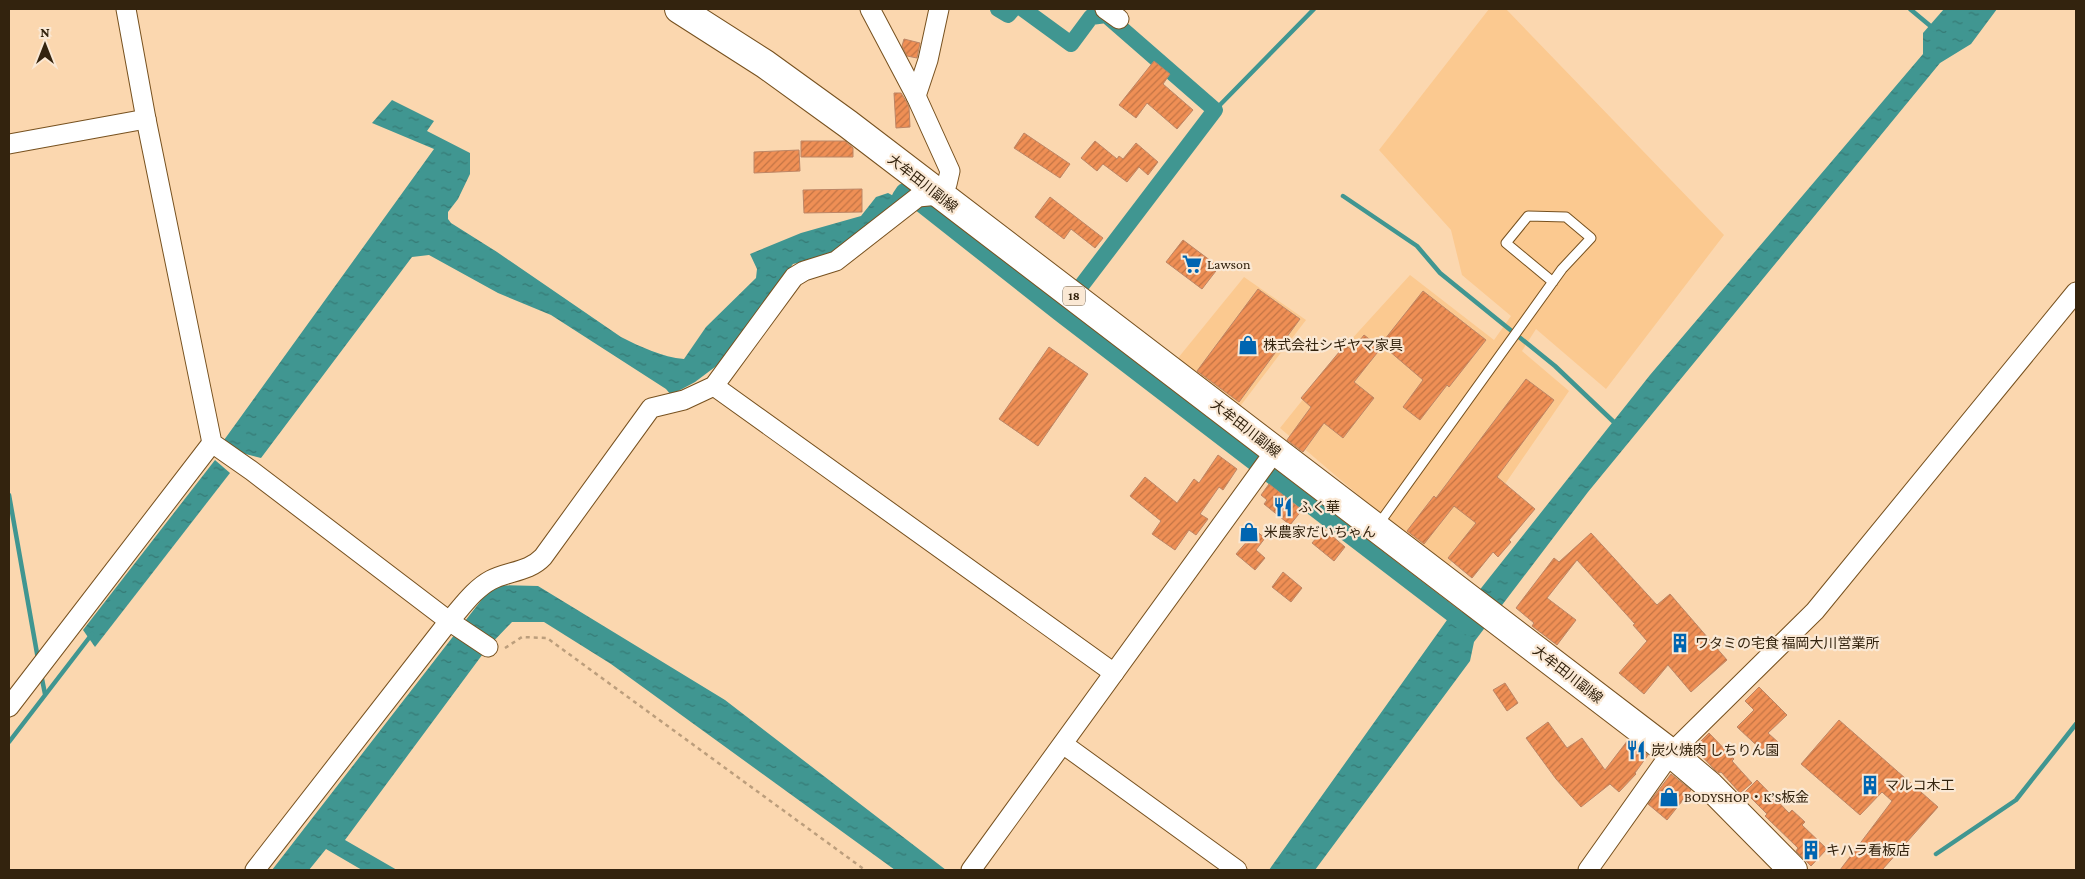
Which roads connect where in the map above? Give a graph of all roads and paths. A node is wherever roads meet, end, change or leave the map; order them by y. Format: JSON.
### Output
{"nodes":[{"id":1,"x":126,"y":9,"type":"edge"},
{"id":2,"x":679,"y":9,"type":"edge"},
{"id":3,"x":870,"y":9,"type":"edge"},
{"id":4,"x":939,"y":9,"type":"edge"},
{"id":5,"x":916,"y":96,"type":"junction"},
{"id":6,"x":146,"y":119,"type":"junction"},
{"id":7,"x":9,"y":144,"type":"edge"},
{"id":8,"x":928,"y":196,"type":"junction"},
{"id":9,"x":1553,"y":282,"type":"junction"},
{"id":10,"x":2076,"y":292,"type":"edge"},
{"id":11,"x":714,"y":386,"type":"junction"},
{"id":12,"x":215,"y":445,"type":"junction"},
{"id":13,"x":1275,"y":451,"type":"junction"},
{"id":14,"x":1376,"y":528,"type":"junction"},
{"id":15,"x":455,"y":624,"type":"junction"},
{"id":16,"x":488,"y":647,"type":"joint"},
{"id":17,"x":1114,"y":673,"type":"junction"},
{"id":18,"x":9,"y":707,"type":"edge"},
{"id":19,"x":1063,"y":744,"type":"junction"},
{"id":20,"x":1671,"y":753,"type":"junction"},
{"id":21,"x":254,"y":870,"type":"edge"},
{"id":22,"x":865,"y":870,"type":"edge"},
{"id":23,"x":971,"y":870,"type":"edge"},
{"id":24,"x":1237,"y":870,"type":"edge"},
{"id":25,"x":1588,"y":870,"type":"edge"},
{"id":26,"x":1793,"y":870,"type":"edge"}],
"edges":[{"from":1,"to":6,"type":"street"},
{"from":2,"to":8,"type":"main road","name":"大牟田川副線","number":"18"},
{"from":3,"to":5,"type":"street"},
{"from":4,"to":5,"type":"street"},
{"from":5,"to":8,"type":"street"},
{"from":6,"to":7,"type":"street"},
{"from":6,"to":12,"type":"street"},
{"from":8,"to":11,"type":"street"},
{"from":8,"to":13,"type":"main road","name":"大牟田川副線","number":"18"},
{"from":9,"to":9,"type":"lane"},
{"from":9,"to":14,"type":"lane"},
{"from":10,"to":20,"type":"street"},
{"from":11,"to":15,"type":"street"},
{"from":11,"to":17,"type":"street"},
{"from":12,"to":15,"type":"street"},
{"from":12,"to":18,"type":"street"},
{"from":13,"to":14,"type":"main road","name":"大牟田川副線","number":"18"},
{"from":13,"to":17,"type":"street"},
{"from":14,"to":20,"type":"main road","name":"大牟田川副線","number":"18"},
{"from":15,"to":16,"type":"street"},
{"from":15,"to":21,"type":"street"},
{"from":16,"to":22,"type":"path"},
{"from":17,"to":19,"type":"street"},
{"from":19,"to":23,"type":"street"},
{"from":19,"to":24,"type":"street"},
{"from":20,"to":25,"type":"street"},
{"from":20,"to":26,"type":"main road","name":"大牟田川副線","number":"18"}]}
